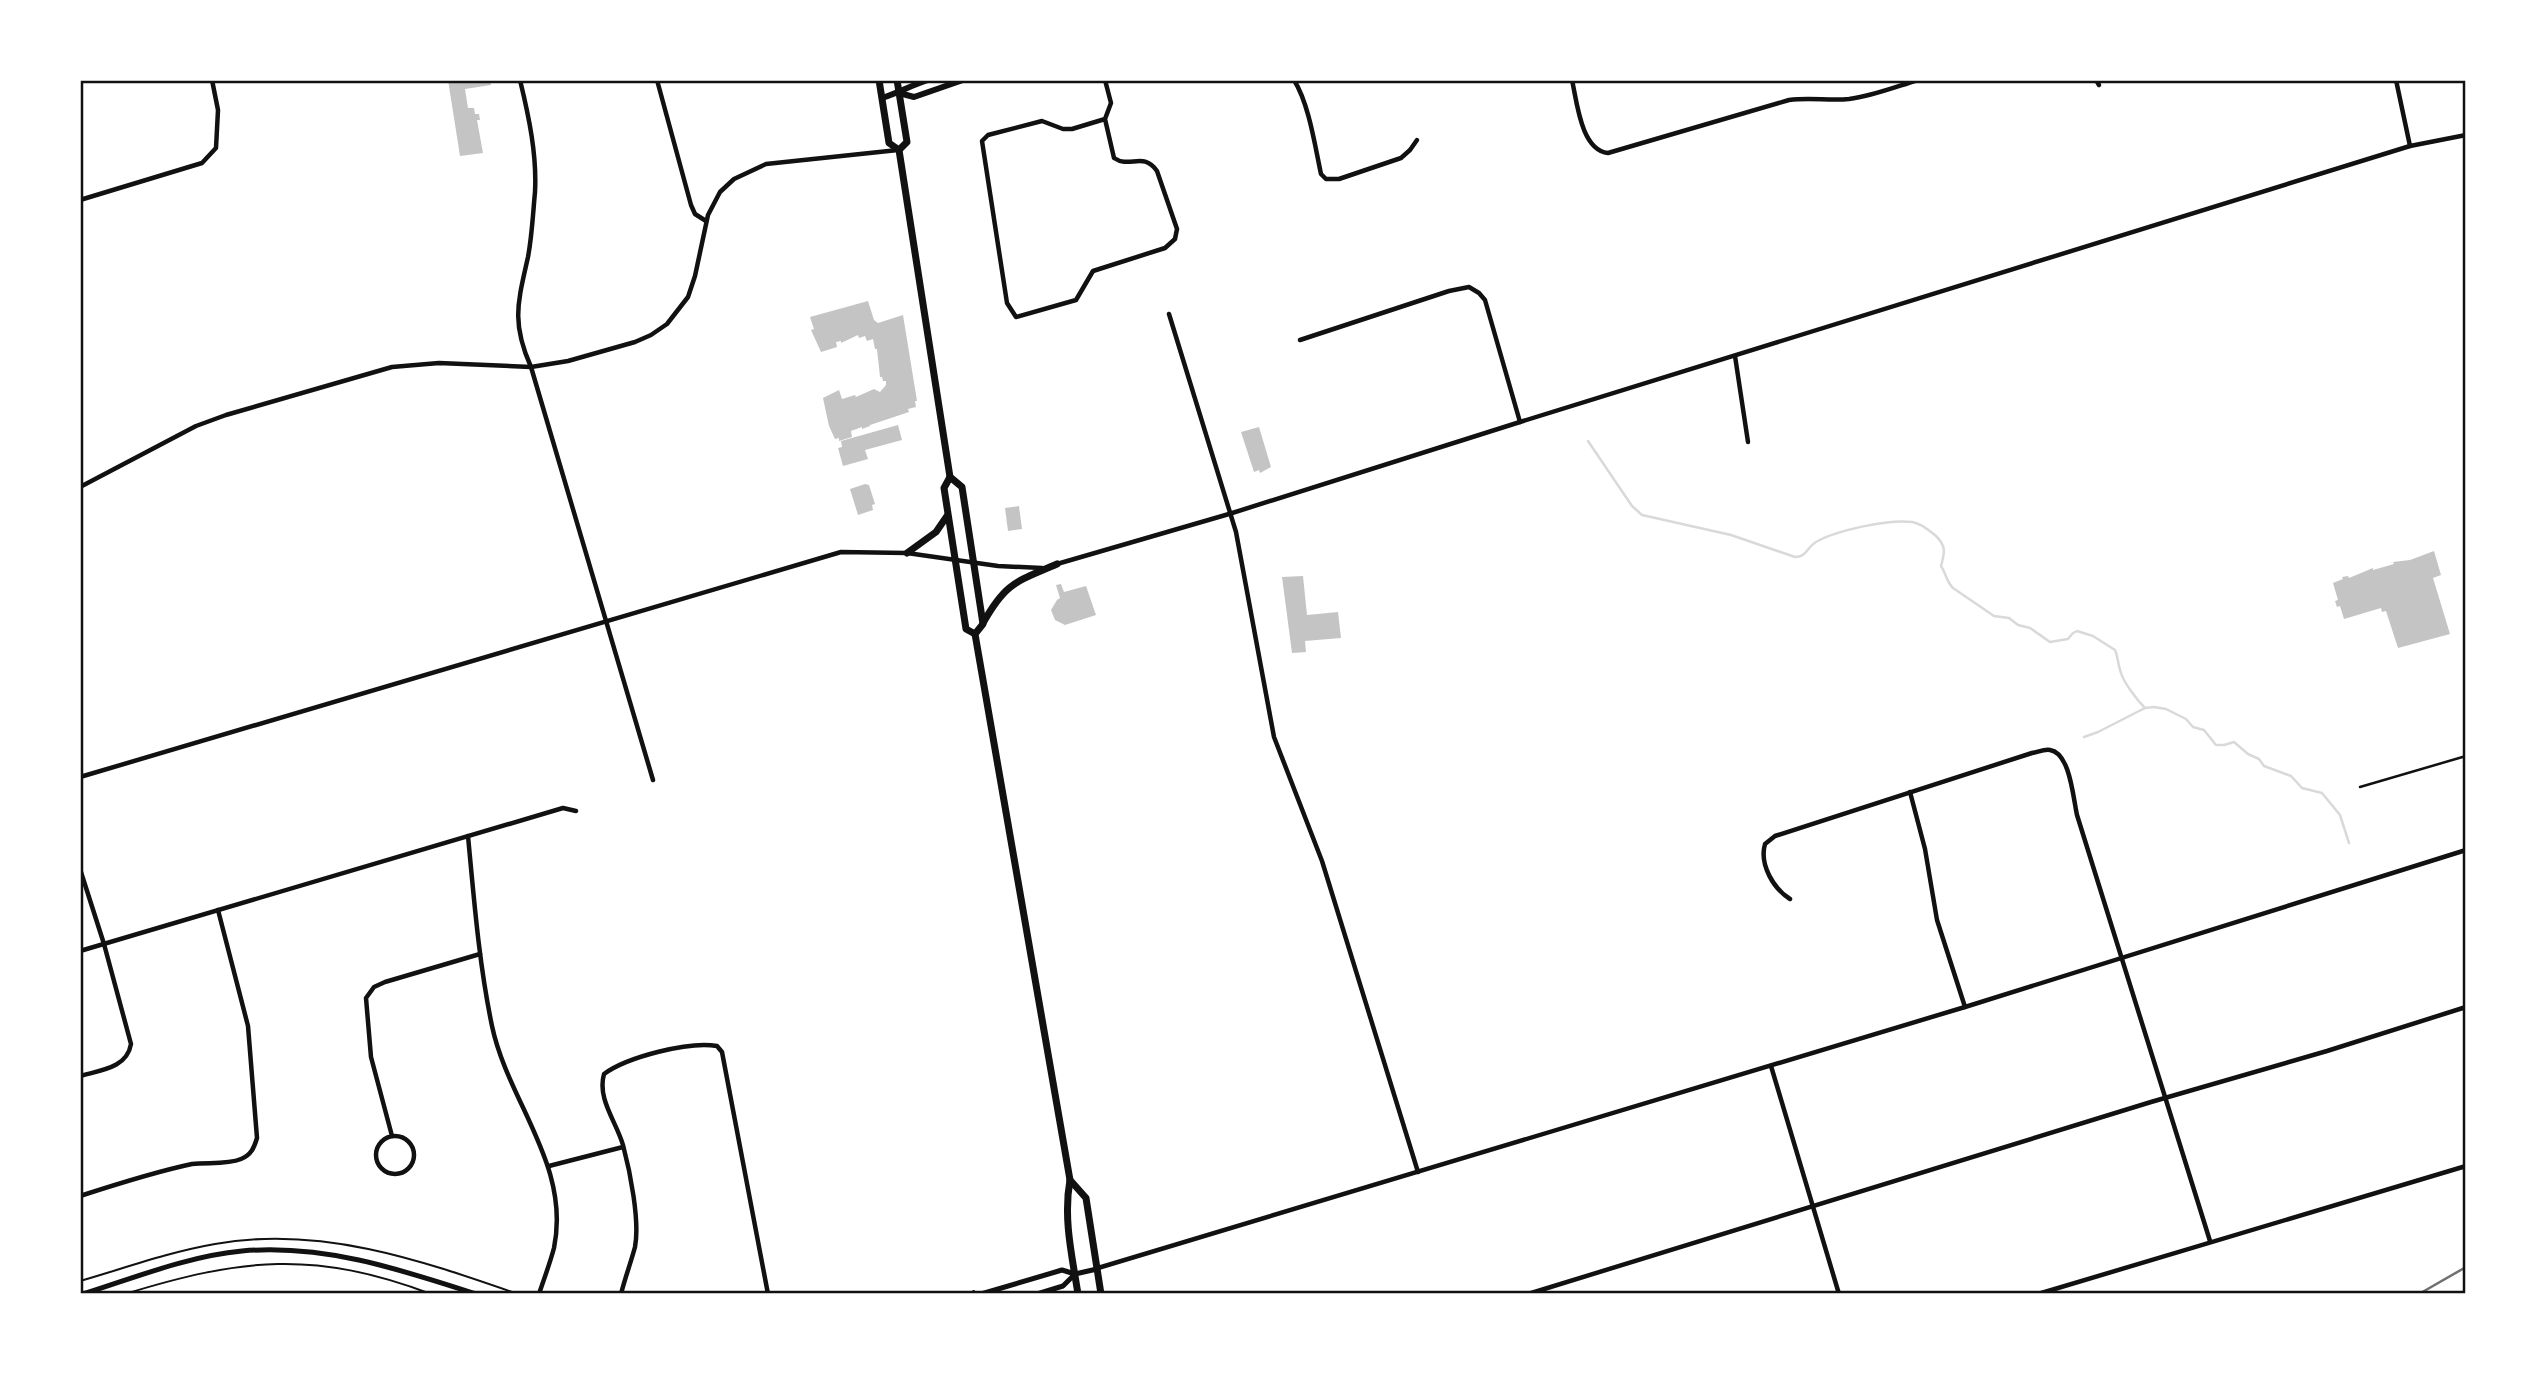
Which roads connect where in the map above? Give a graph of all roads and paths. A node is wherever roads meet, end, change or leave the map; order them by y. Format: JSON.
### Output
{"nodes":[{"id":1,"x":212,"y":80,"type":"edge"},
{"id":2,"x":520,"y":80,"type":"edge"},
{"id":3,"x":657,"y":80,"type":"edge"},
{"id":4,"x":879,"y":80,"type":"edge"},
{"id":5,"x":897,"y":80,"type":"edge"},
{"id":6,"x":928,"y":80,"type":"edge"},
{"id":7,"x":963,"y":80,"type":"edge"},
{"id":8,"x":1105,"y":80,"type":"edge"},
{"id":9,"x":1294,"y":80,"type":"edge"},
{"id":10,"x":1572,"y":80,"type":"edge"},
{"id":11,"x":1918,"y":80,"type":"edge"},
{"id":12,"x":2396,"y":80,"type":"edge"},
{"id":13,"x":899,"y":93,"type":"junction"},
{"id":14,"x":882,"y":98,"type":"junction"},
{"id":15,"x":1105,"y":119,"type":"junction"},
{"id":16,"x":2466,"y":135,"type":"edge"},
{"id":17,"x":1416,"y":140,"type":"dead end"},
{"id":18,"x":2410,"y":146,"type":"junction"},
{"id":19,"x":899,"y":150,"type":"junction"},
{"id":20,"x":80,"y":200,"type":"edge"},
{"id":21,"x":706,"y":221,"type":"junction"},
{"id":22,"x":1169,"y":314,"type":"dead end"},
{"id":23,"x":1300,"y":340,"type":"dead end"},
{"id":24,"x":1735,"y":356,"type":"junction"},
{"id":25,"x":531,"y":366,"type":"junction"},
{"id":26,"x":1520,"y":422,"type":"junction"},
{"id":27,"x":1748,"y":442,"type":"dead end"},
{"id":28,"x":950,"y":477,"type":"junction"},
{"id":29,"x":80,"y":487,"type":"edge"},
{"id":30,"x":1229,"y":514,"type":"junction"},
{"id":31,"x":948,"y":516,"type":"junction"},
{"id":32,"x":907,"y":553,"type":"junction"},
{"id":33,"x":955,"y":559,"type":"junction"},
{"id":34,"x":974,"y":562,"type":"junction"},
{"id":35,"x":1057,"y":564,"type":"junction"},
{"id":36,"x":604,"y":621,"type":"junction"},
{"id":37,"x":983,"y":624,"type":"junction"},
{"id":38,"x":975,"y":634,"type":"junction"},
{"id":39,"x":2466,"y":756,"type":"edge"},
{"id":40,"x":80,"y":777,"type":"edge"},
{"id":41,"x":653,"y":779,"type":"dead end"},
{"id":42,"x":2360,"y":787,"type":"dead end"},
{"id":43,"x":1910,"y":792,"type":"junction"},
{"id":44,"x":576,"y":811,"type":"dead end"},
{"id":45,"x":468,"y":836,"type":"junction"},
{"id":46,"x":2466,"y":850,"type":"edge"},
{"id":47,"x":80,"y":869,"type":"edge"},
{"id":48,"x":1790,"y":899,"type":"dead end"},
{"id":49,"x":218,"y":910,"type":"junction"},
{"id":50,"x":104,"y":944,"type":"junction"},
{"id":51,"x":80,"y":951,"type":"edge"},
{"id":52,"x":480,"y":954,"type":"junction"},
{"id":53,"x":2124,"y":958,"type":"junction"},
{"id":54,"x":1965,"y":1007,"type":"junction"},
{"id":55,"x":2466,"y":1007,"type":"edge"},
{"id":56,"x":1771,"y":1066,"type":"junction"},
{"id":57,"x":80,"y":1076,"type":"edge"},
{"id":58,"x":2167,"y":1097,"type":"junction"},
{"id":59,"x":392,"y":1136,"type":"junction"},
{"id":60,"x":623,"y":1147,"type":"junction"},
{"id":61,"x":549,"y":1166,"type":"junction"},
{"id":62,"x":2466,"y":1166,"type":"edge"},
{"id":63,"x":1418,"y":1172,"type":"junction"},
{"id":64,"x":1070,"y":1180,"type":"junction"},
{"id":65,"x":80,"y":1196,"type":"edge"},
{"id":66,"x":1811,"y":1206,"type":"junction"},
{"id":67,"x":2210,"y":1241,"type":"junction"},
{"id":68,"x":1097,"y":1269,"type":"junction"},
{"id":69,"x":1075,"y":1274,"type":"junction"},
{"id":70,"x":83,"y":1293,"type":"edge"},
{"id":71,"x":125,"y":1293,"type":"edge"},
{"id":72,"x":431,"y":1293,"type":"edge"},
{"id":73,"x":476,"y":1293,"type":"edge"},
{"id":74,"x":539,"y":1293,"type":"edge"},
{"id":75,"x":621,"y":1293,"type":"edge"},
{"id":76,"x":768,"y":1293,"type":"edge"},
{"id":77,"x":981,"y":1293,"type":"edge"},
{"id":78,"x":1037,"y":1293,"type":"edge"},
{"id":79,"x":1078,"y":1293,"type":"edge"},
{"id":80,"x":1101,"y":1293,"type":"edge"},
{"id":81,"x":1528,"y":1293,"type":"edge"},
{"id":82,"x":1839,"y":1293,"type":"edge"},
{"id":83,"x":2038,"y":1293,"type":"edge"}],
"edges":[{"from":1,"to":20,"type":"street"},
{"from":2,"to":25,"type":"street"},
{"from":3,"to":21,"type":"street"},
{"from":4,"to":14,"type":"main road"},
{"from":5,"to":13,"type":"main road"},
{"from":6,"to":13,"type":"main road"},
{"from":7,"to":13,"type":"main road"},
{"from":8,"to":15,"type":"street"},
{"from":9,"to":17,"type":"street"},
{"from":10,"to":11,"type":"street"},
{"from":12,"to":18,"type":"street"},
{"from":13,"to":14,"type":"main road"},
{"from":13,"to":19,"type":"main road"},
{"from":14,"to":19,"type":"main road"},
{"from":15,"to":15,"type":"street"},
{"from":16,"to":18,"type":"street"},
{"from":18,"to":24,"type":"street"},
{"from":19,"to":21,"type":"street"},
{"from":19,"to":28,"type":"main road"},
{"from":21,"to":25,"type":"street"},
{"from":22,"to":30,"type":"street"},
{"from":23,"to":26,"type":"street"},
{"from":24,"to":26,"type":"street"},
{"from":24,"to":27,"type":"street"},
{"from":25,"to":29,"type":"street"},
{"from":25,"to":36,"type":"street"},
{"from":26,"to":30,"type":"street"},
{"from":28,"to":31,"type":"main road"},
{"from":28,"to":34,"type":"main road"},
{"from":30,"to":35,"type":"street"},
{"from":30,"to":63,"type":"street"},
{"from":31,"to":32,"type":"main road"},
{"from":31,"to":33,"type":"main road"},
{"from":32,"to":33,"type":"street"},
{"from":32,"to":36,"type":"street"},
{"from":33,"to":34,"type":"street"},
{"from":33,"to":38,"type":"main road"},
{"from":34,"to":35,"type":"street"},
{"from":34,"to":37,"type":"main road"},
{"from":35,"to":37,"type":"main road"},
{"from":36,"to":40,"type":"street"},
{"from":36,"to":41,"type":"street"},
{"from":37,"to":38,"type":"main road"},
{"from":38,"to":64,"type":"main road"},
{"from":39,"to":42,"type":"lane"},
{"from":43,"to":48,"type":"street"},
{"from":43,"to":53,"type":"street"},
{"from":43,"to":54,"type":"street"},
{"from":44,"to":45,"type":"street"},
{"from":45,"to":49,"type":"street"},
{"from":45,"to":52,"type":"street"},
{"from":46,"to":53,"type":"street"},
{"from":47,"to":50,"type":"street"},
{"from":49,"to":50,"type":"street"},
{"from":49,"to":65,"type":"street"},
{"from":50,"to":51,"type":"street"},
{"from":50,"to":57,"type":"street"},
{"from":52,"to":59,"type":"street"},
{"from":52,"to":61,"type":"street"},
{"from":53,"to":54,"type":"street"},
{"from":53,"to":58,"type":"street"},
{"from":54,"to":56,"type":"street"},
{"from":55,"to":58,"type":"street"},
{"from":56,"to":63,"type":"street"},
{"from":56,"to":66,"type":"street"},
{"from":58,"to":66,"type":"street"},
{"from":58,"to":67,"type":"street"},
{"from":59,"to":59,"type":"street"},
{"from":60,"to":61,"type":"street"},
{"from":60,"to":75,"type":"street"},
{"from":60,"to":76,"type":"street"},
{"from":61,"to":74,"type":"street"},
{"from":62,"to":67,"type":"street"},
{"from":63,"to":68,"type":"street"},
{"from":64,"to":68,"type":"main road"},
{"from":64,"to":69,"type":"main road"},
{"from":66,"to":81,"type":"street"},
{"from":66,"to":82,"type":"street"},
{"from":67,"to":83,"type":"street"},
{"from":68,"to":69,"type":"street"},
{"from":68,"to":80,"type":"main road"},
{"from":69,"to":77,"type":"street"},
{"from":69,"to":78,"type":"street"},
{"from":69,"to":79,"type":"main road"},
{"from":70,"to":73,"type":"street"},
{"from":71,"to":72,"type":"path"}]}
